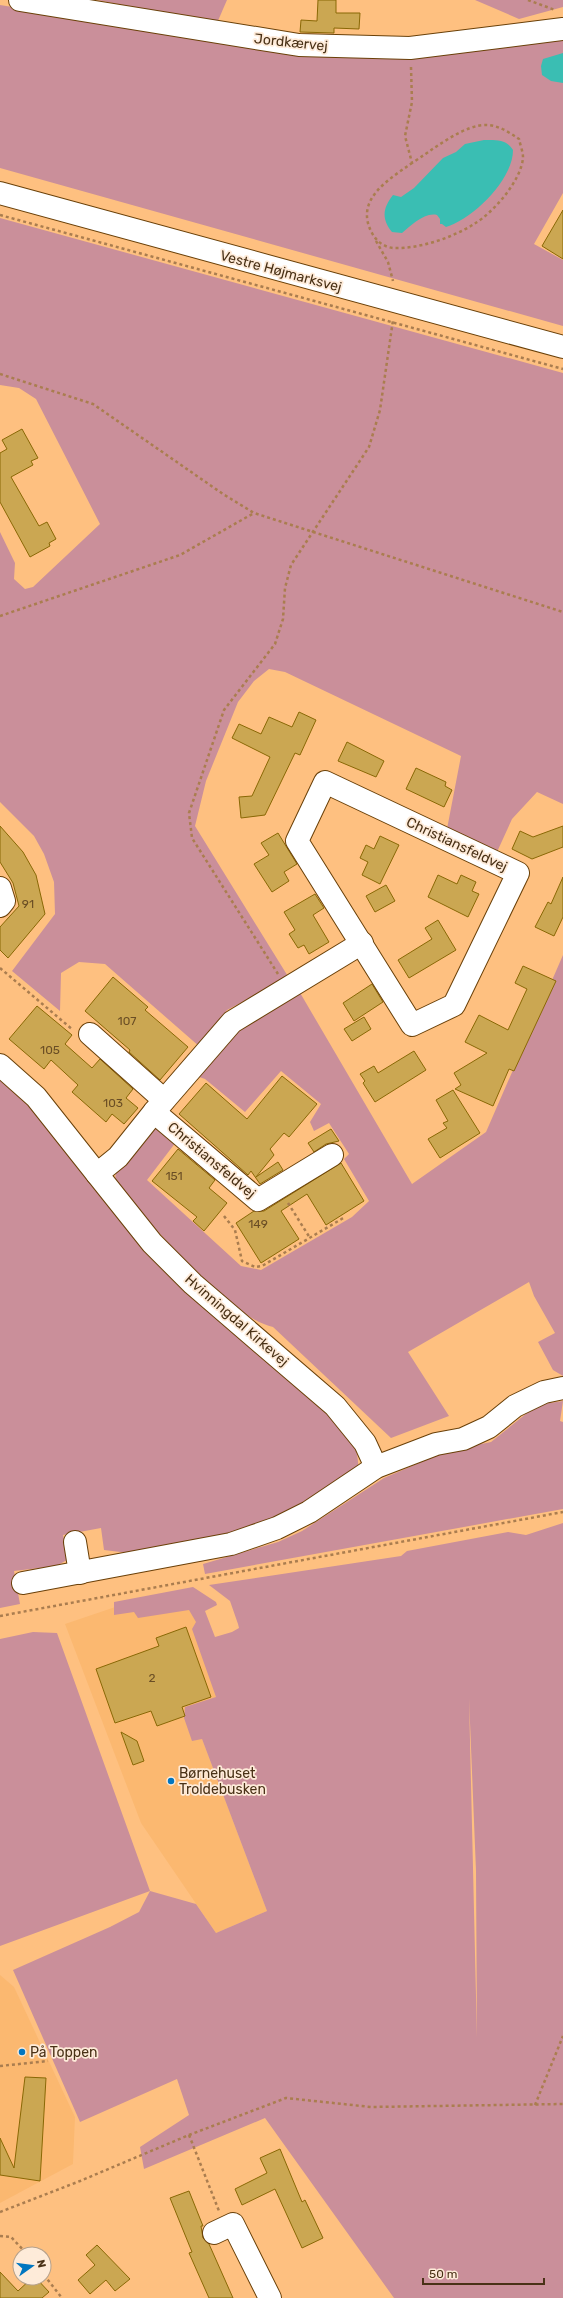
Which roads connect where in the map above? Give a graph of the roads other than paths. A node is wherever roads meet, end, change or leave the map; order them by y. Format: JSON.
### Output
{"nodes":[{"id":1,"x":20,"y":0,"type":"edge"},
{"id":2,"x":559,"y":20,"type":"edge"},
{"id":3,"x":0,"y":193,"type":"edge"},
{"id":4,"x":563,"y":347,"type":"edge"},
{"id":5,"x":0,"y":888,"type":"edge"},
{"id":6,"x":0,"y":906,"type":"edge"},
{"id":7,"x":362,"y":943,"type":"junction"},
{"id":8,"x":90,"y":1034,"type":"road end"},
{"id":9,"x":0,"y":1065,"type":"edge"},
{"id":10,"x":159,"y":1106,"type":"junction"},
{"id":11,"x":332,"y":1154,"type":"dead end"},
{"id":12,"x":97,"y":1174,"type":"junction"},
{"id":13,"x":563,"y":1388,"type":"edge"},
{"id":14,"x":376,"y":1467,"type":"junction"},
{"id":15,"x":75,"y":1542,"type":"dead end"},
{"id":16,"x":80,"y":1572,"type":"junction"},
{"id":17,"x":23,"y":1583,"type":"dead end"},
{"id":18,"x":220,"y":2230,"type":"road end"},
{"id":19,"x":270,"y":2298,"type":"edge"}],
"edges":[{"from":1,"to":2,"type":"street","name":"Jordkærvej"},
{"from":3,"to":4,"type":"street","name":"Vestre Højmarksvej"},
{"from":5,"to":6,"type":"street"},
{"from":7,"to":7,"type":"street","name":"Christiansfeldvej"},
{"from":7,"to":10,"type":"street","name":"Christiansfeldvej"},
{"from":8,"to":10,"type":"street","name":"Christiansfeldvej"},
{"from":9,"to":12,"type":"street"},
{"from":10,"to":11,"type":"street","name":"Christiansfeldvej"},
{"from":10,"to":12,"type":"street","name":"Christiansfeldvej"},
{"from":12,"to":14,"type":"street","name":"Hvinningdal Kirkevej"},
{"from":13,"to":14,"type":"street"},
{"from":14,"to":16,"type":"street"},
{"from":15,"to":16,"type":"street"},
{"from":16,"to":17,"type":"street"},
{"from":18,"to":19,"type":"street"}]}
